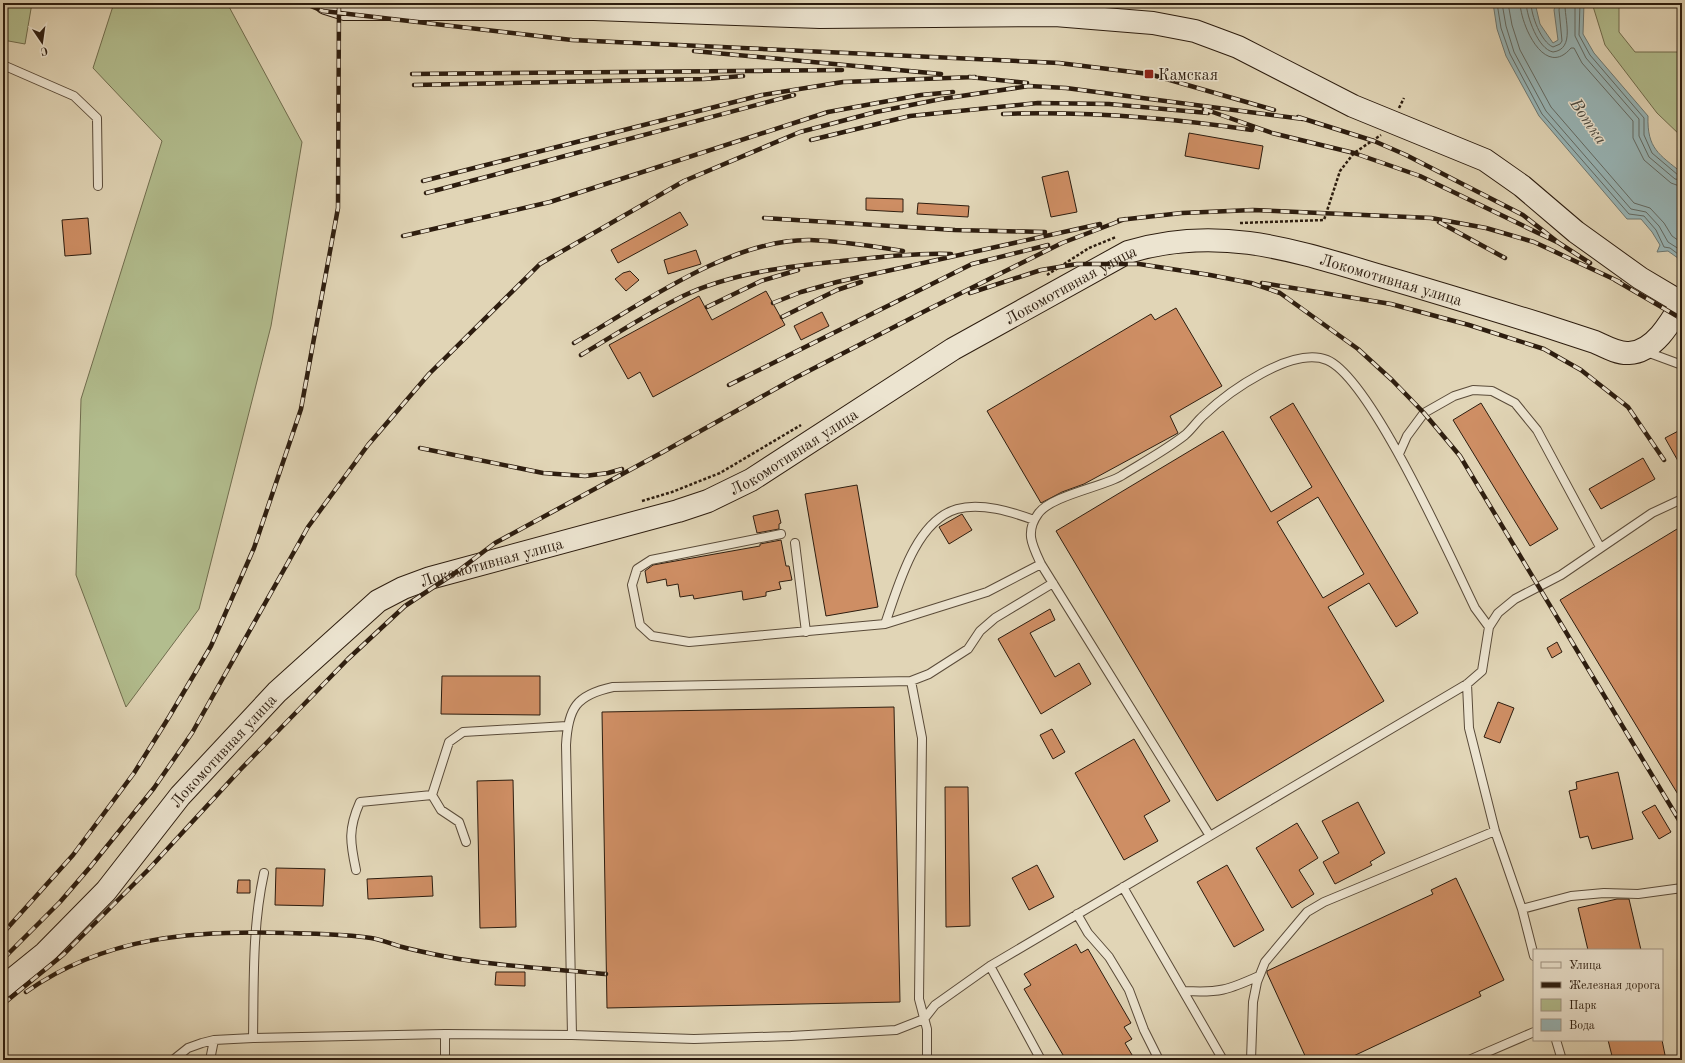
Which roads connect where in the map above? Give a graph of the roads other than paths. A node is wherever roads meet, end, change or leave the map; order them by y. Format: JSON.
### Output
{"nodes":[{"id":1,"x":326,"y":3,"type":"edge"},
{"id":2,"x":3,"y":65,"type":"edge"},
{"id":3,"x":98,"y":186,"type":"dead end"},
{"id":4,"x":1682,"y":304,"type":"edge"},
{"id":5,"x":1642,"y":350,"type":"junction"},
{"id":6,"x":1682,"y":366,"type":"edge"},
{"id":7,"x":1399,"y":454,"type":"junction"},
{"id":8,"x":1682,"y":499,"type":"edge"},
{"id":9,"x":1034,"y":520,"type":"junction"},
{"id":10,"x":781,"y":534,"type":"dead end"},
{"id":11,"x":795,"y":543,"type":"dead end"},
{"id":12,"x":1600,"y":547,"type":"junction"},
{"id":13,"x":1042,"y":564,"type":"junction"},
{"id":14,"x":1053,"y":583,"type":"junction"},
{"id":15,"x":886,"y":624,"type":"junction"},
{"id":16,"x":1489,"y":627,"type":"junction"},
{"id":17,"x":806,"y":632,"type":"junction"},
{"id":18,"x":911,"y":681,"type":"junction"},
{"id":19,"x":1467,"y":684,"type":"junction"},
{"id":20,"x":567,"y":726,"type":"junction"},
{"id":21,"x":432,"y":795,"type":"junction"},
{"id":22,"x":1495,"y":831,"type":"junction"},
{"id":23,"x":1210,"y":836,"type":"junction"},
{"id":24,"x":466,"y":842,"type":"dead end"},
{"id":25,"x":356,"y":870,"type":"dead end"},
{"id":26,"x":264,"y":873,"type":"dead end"},
{"id":27,"x":1123,"y":887,"type":"junction"},
{"id":28,"x":1682,"y":888,"type":"edge"},
{"id":29,"x":1522,"y":909,"type":"junction"},
{"id":30,"x":1077,"y":914,"type":"junction"},
{"id":31,"x":1533,"y":952,"type":"edge"},
{"id":32,"x":990,"y":966,"type":"junction"},
{"id":33,"x":1259,"y":976,"type":"junction"},
{"id":34,"x":3,"y":987,"type":"edge"},
{"id":35,"x":1184,"y":991,"type":"junction"},
{"id":36,"x":924,"y":1019,"type":"junction"},
{"id":37,"x":1533,"y":1032,"type":"edge"},
{"id":38,"x":445,"y":1034,"type":"junction"},
{"id":39,"x":572,"y":1035,"type":"junction"},
{"id":40,"x":253,"y":1038,"type":"junction"},
{"id":41,"x":214,"y":1040,"type":"junction"},
{"id":42,"x":1556,"y":1041,"type":"edge"},
{"id":43,"x":173,"y":1060,"type":"edge"},
{"id":44,"x":210,"y":1060,"type":"edge"},
{"id":45,"x":445,"y":1060,"type":"edge"},
{"id":46,"x":927,"y":1060,"type":"edge"},
{"id":47,"x":1041,"y":1060,"type":"edge"},
{"id":48,"x":1159,"y":1060,"type":"edge"},
{"id":49,"x":1223,"y":1060,"type":"edge"},
{"id":50,"x":1251,"y":1060,"type":"edge"},
{"id":51,"x":1469,"y":1060,"type":"edge"},
{"id":52,"x":1562,"y":1060,"type":"edge"}],
"edges":[{"from":1,"to":4,"type":"main road"},
{"from":2,"to":3,"type":"lane"},
{"from":4,"to":5,"type":"main road"},
{"from":5,"to":6,"type":"lane"},
{"from":5,"to":34,"type":"main road","name":"Локомотивная улица"},
{"from":7,"to":9,"type":"lane"},
{"from":7,"to":12,"type":"lane"},
{"from":7,"to":16,"type":"lane"},
{"from":8,"to":12,"type":"lane"},
{"from":9,"to":13,"type":"lane"},
{"from":9,"to":15,"type":"lane"},
{"from":10,"to":17,"type":"lane"},
{"from":11,"to":17,"type":"lane"},
{"from":12,"to":16,"type":"lane"},
{"from":13,"to":14,"type":"lane"},
{"from":13,"to":15,"type":"lane"},
{"from":14,"to":18,"type":"lane"},
{"from":14,"to":23,"type":"lane"},
{"from":15,"to":17,"type":"lane"},
{"from":16,"to":19,"type":"lane"},
{"from":18,"to":20,"type":"lane"},
{"from":18,"to":36,"type":"lane"},
{"from":19,"to":22,"type":"lane"},
{"from":19,"to":23,"type":"lane"},
{"from":20,"to":21,"type":"lane"},
{"from":20,"to":39,"type":"lane"},
{"from":21,"to":24,"type":"lane"},
{"from":21,"to":25,"type":"lane"},
{"from":22,"to":29,"type":"lane"},
{"from":22,"to":33,"type":"lane"},
{"from":23,"to":27,"type":"lane"},
{"from":26,"to":40,"type":"lane"},
{"from":27,"to":30,"type":"lane"},
{"from":27,"to":35,"type":"lane"},
{"from":28,"to":29,"type":"lane"},
{"from":29,"to":31,"type":"lane"},
{"from":30,"to":32,"type":"lane"},
{"from":30,"to":48,"type":"lane"},
{"from":32,"to":36,"type":"lane"},
{"from":32,"to":47,"type":"lane"},
{"from":33,"to":35,"type":"lane"},
{"from":33,"to":50,"type":"lane"},
{"from":35,"to":49,"type":"lane"},
{"from":36,"to":39,"type":"lane"},
{"from":36,"to":46,"type":"lane"},
{"from":37,"to":51,"type":"lane"},
{"from":38,"to":39,"type":"lane"},
{"from":38,"to":40,"type":"lane"},
{"from":38,"to":45,"type":"lane"},
{"from":40,"to":41,"type":"lane"},
{"from":41,"to":43,"type":"lane"},
{"from":41,"to":44,"type":"lane"},
{"from":42,"to":52,"type":"lane"}]}
